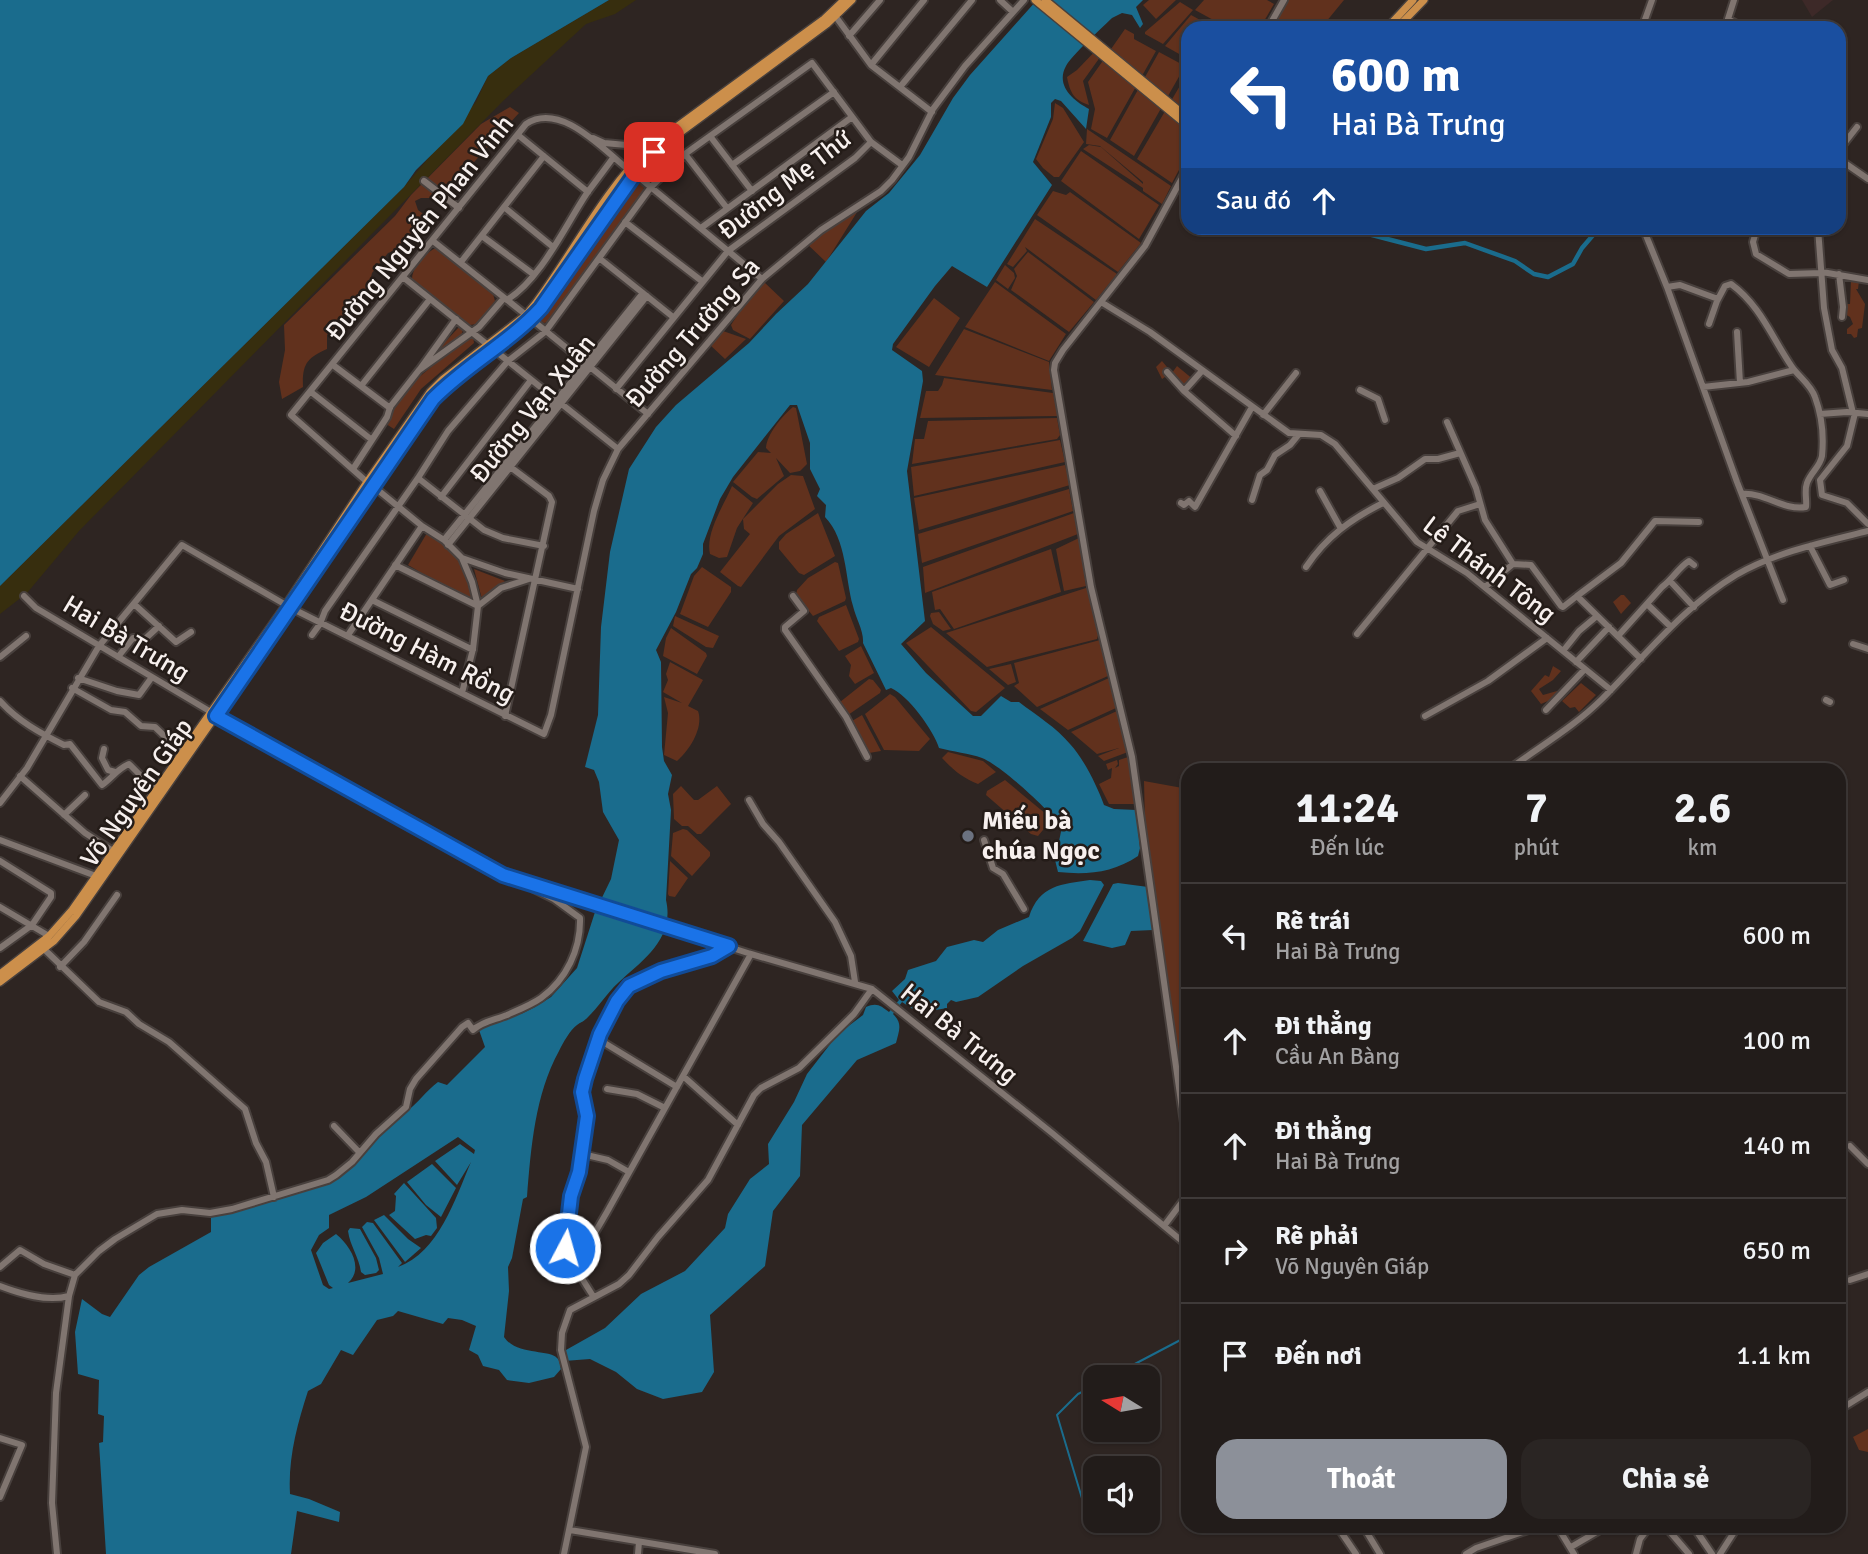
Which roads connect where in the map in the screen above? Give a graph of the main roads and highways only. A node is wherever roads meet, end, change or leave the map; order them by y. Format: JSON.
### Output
{"nodes":[{"id":1,"x":844,"y":0,"type":"edge"},
{"id":2,"x":852,"y":0,"type":"edge"},
{"id":3,"x":1035,"y":0,"type":"edge"},
{"id":4,"x":1045,"y":0,"type":"edge"},
{"id":5,"x":1413,"y":0,"type":"edge"},
{"id":6,"x":1424,"y":0,"type":"edge"},
{"id":7,"x":834,"y":15,"type":"junction"},
{"id":8,"x":1394,"y":21,"type":"edge"},
{"id":9,"x":1404,"y":21,"type":"edge"},
{"id":10,"x":1148,"y":90,"type":"junction"},
{"id":11,"x":1181,"y":113,"type":"edge"},
{"id":12,"x":1181,"y":120,"type":"edge"},
{"id":13,"x":632,"y":172,"type":"junction"},
{"id":14,"x":214,"y":714,"type":"junction"},
{"id":15,"x":52,"y":938,"type":"junction"},
{"id":16,"x":0,"y":974,"type":"edge"},
{"id":17,"x":0,"y":982,"type":"edge"}],
"edges":[{"from":1,"to":7,"type":"main road","name":"Võ Nguyên Giáp"},
{"from":2,"to":7,"type":"main road","name":"Võ Nguyên Giáp"},
{"from":3,"to":10,"type":"main road"},
{"from":4,"to":10,"type":"main road"},
{"from":5,"to":8,"type":"main road"},
{"from":6,"to":9,"type":"main road"},
{"from":7,"to":13,"type":"main road","name":"Võ Nguyên Giáp"},
{"from":7,"to":13,"type":"main road","name":"Võ Nguyên Giáp"},
{"from":10,"to":11,"type":"main road"},
{"from":10,"to":12,"type":"main road"},
{"from":13,"to":14,"type":"main road","name":"Võ Nguyên Giáp"},
{"from":14,"to":15,"type":"main road","name":"Võ Nguyên Giáp"},
{"from":14,"to":15,"type":"main road","name":"Võ Nguyên Giáp"},
{"from":15,"to":16,"type":"main road","name":"Võ Nguyên Giáp"},
{"from":15,"to":17,"type":"main road","name":"Võ Nguyên Giáp"}]}
